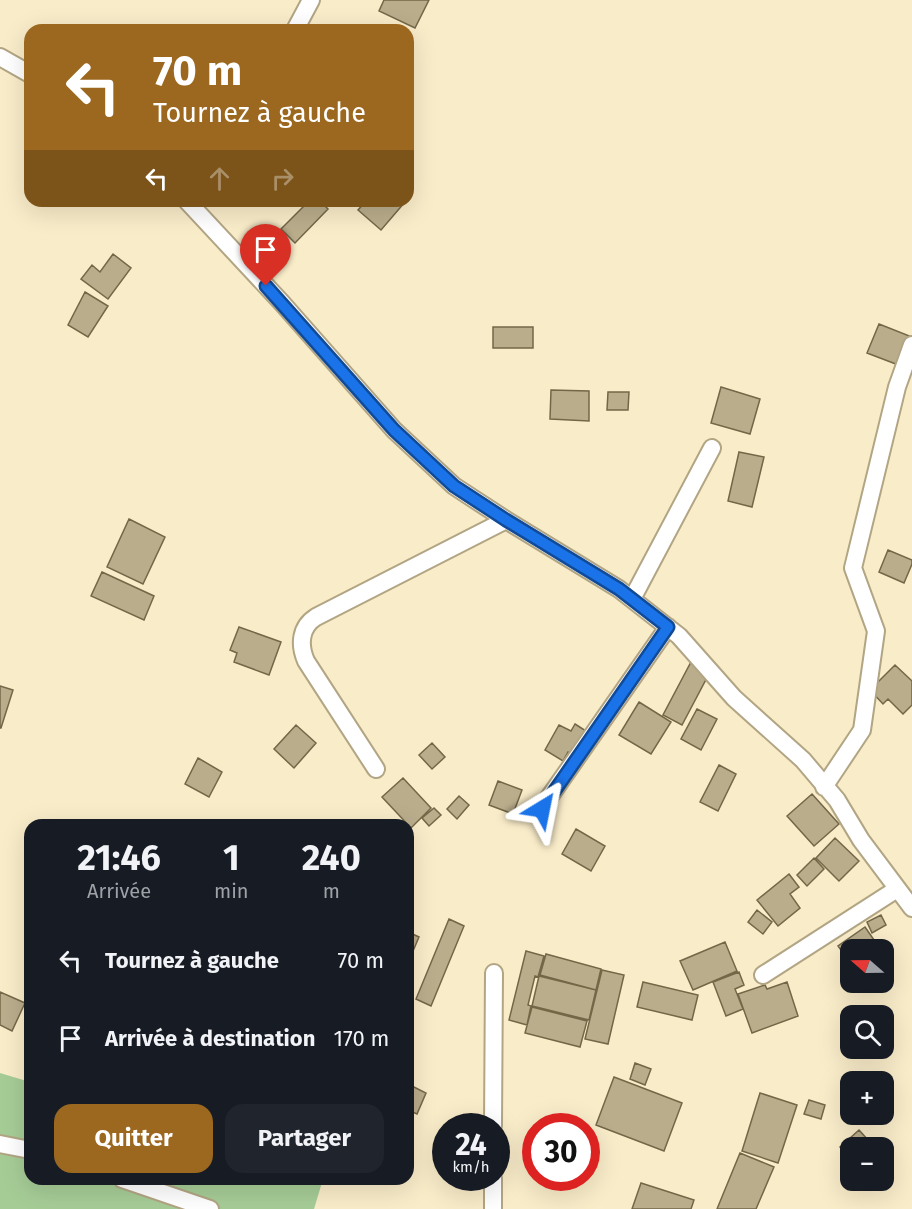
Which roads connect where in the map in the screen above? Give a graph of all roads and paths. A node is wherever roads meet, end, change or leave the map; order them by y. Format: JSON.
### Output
{"nodes":[{"id":1,"x":311,"y":0,"type":"edge"},
{"id":2,"x":298,"y":24,"type":"edge"},
{"id":3,"x":0,"y":57,"type":"edge"},
{"id":4,"x":24,"y":71,"type":"edge"},
{"id":5,"x":194,"y":207,"type":"edge"},
{"id":6,"x":912,"y":345,"type":"edge"},
{"id":7,"x":712,"y":448,"type":"dead end"},
{"id":8,"x":506,"y":520,"type":"junction"},
{"id":9,"x":632,"y":599,"type":"junction"},
{"id":10,"x":668,"y":627,"type":"junction"},
{"id":11,"x":376,"y":769,"type":"dead end"},
{"id":12,"x":824,"y":787,"type":"junction"},
{"id":13,"x":542,"y":809,"type":"dead end"},
{"id":14,"x":897,"y":889,"type":"junction"},
{"id":15,"x":912,"y":908,"type":"edge"},
{"id":16,"x":494,"y":973,"type":"dead end"},
{"id":17,"x":763,"y":975,"type":"dead end"},
{"id":18,"x":493,"y":1113,"type":"edge"},
{"id":19,"x":0,"y":1144,"type":"edge"},
{"id":20,"x":24,"y":1149,"type":"edge"},
{"id":21,"x":140,"y":1185,"type":"edge"},
{"id":22,"x":493,"y":1191,"type":"edge"},
{"id":23,"x":210,"y":1209,"type":"edge"},
{"id":24,"x":493,"y":1209,"type":"edge"}],
"edges":[{"from":1,"to":2,"type":"street"},
{"from":3,"to":4,"type":"street"},
{"from":5,"to":8,"type":"street"},
{"from":6,"to":12,"type":"street"},
{"from":7,"to":9,"type":"street"},
{"from":8,"to":9,"type":"street"},
{"from":8,"to":11,"type":"street"},
{"from":9,"to":10,"type":"street"},
{"from":10,"to":12,"type":"street"},
{"from":10,"to":13,"type":"street"},
{"from":12,"to":14,"type":"street"},
{"from":14,"to":15,"type":"street"},
{"from":14,"to":17,"type":"street"},
{"from":16,"to":18,"type":"street"},
{"from":19,"to":20,"type":"street"},
{"from":21,"to":23,"type":"street"},
{"from":22,"to":24,"type":"street"}]}
